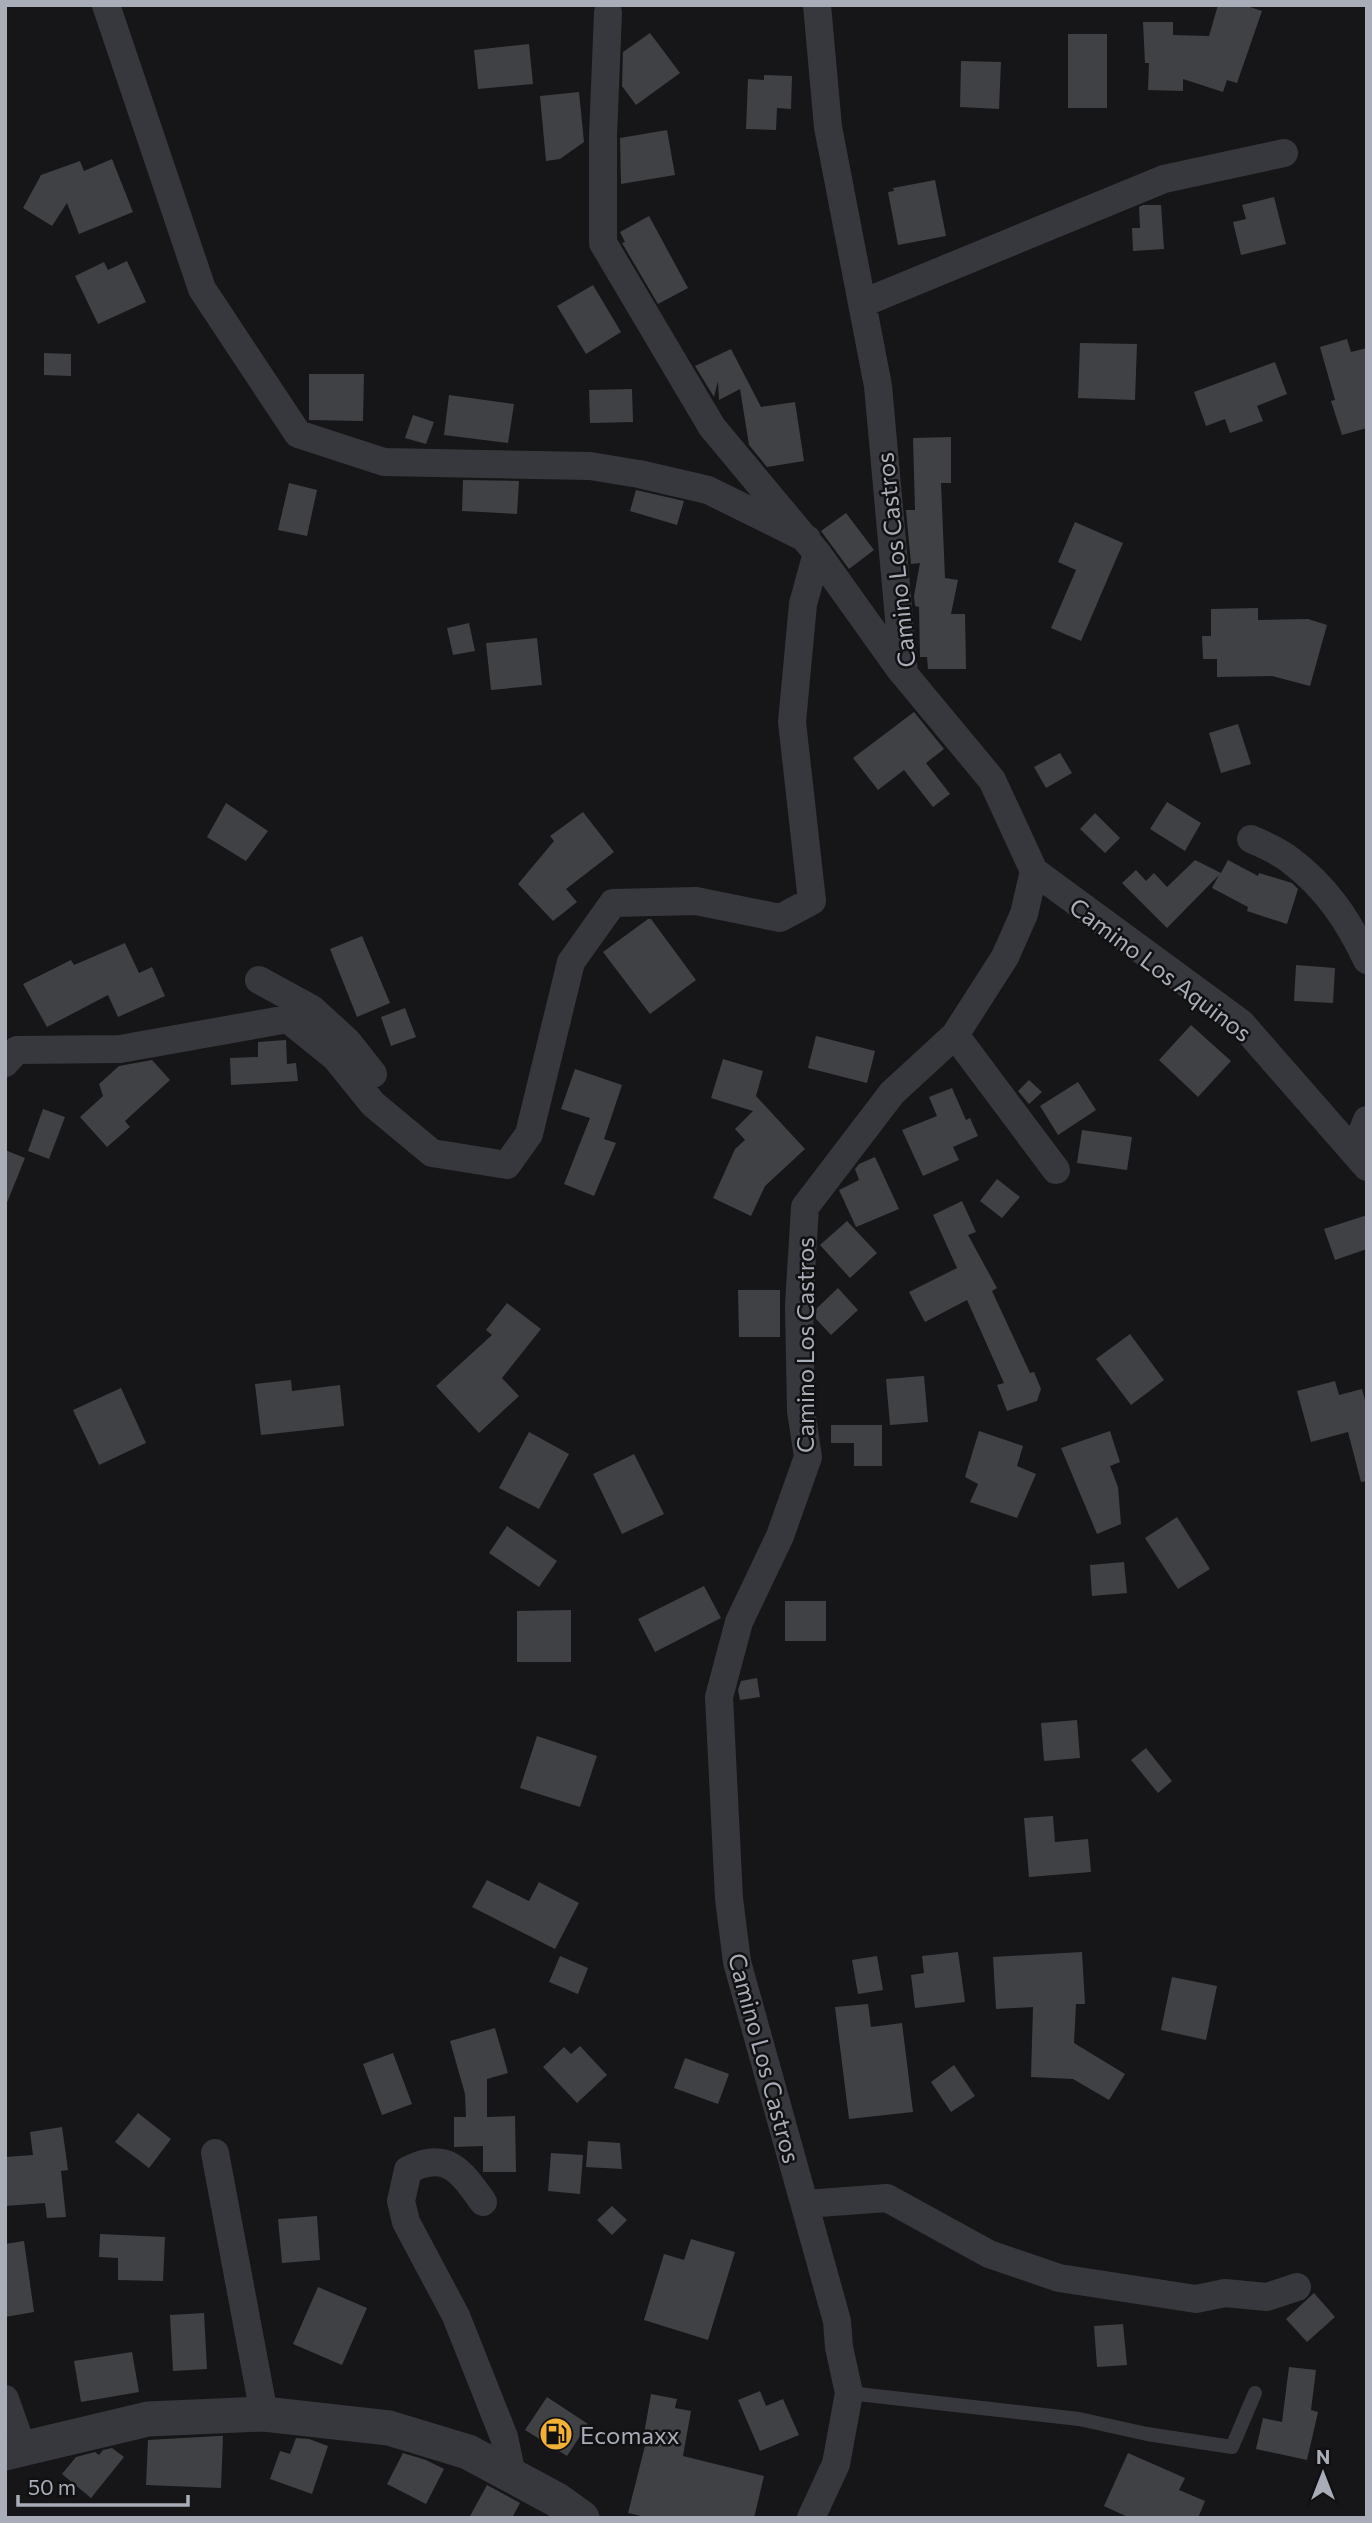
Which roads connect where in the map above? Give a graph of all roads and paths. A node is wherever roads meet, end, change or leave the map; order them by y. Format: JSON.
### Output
{"nodes":[{"id":1,"x":106,"y":5,"type":"edge"},
{"id":2,"x":817,"y":5,"type":"edge"},
{"id":3,"x":608,"y":13,"type":"dead end"},
{"id":4,"x":1284,"y":153,"type":"dead end"},
{"id":5,"x":863,"y":303,"type":"junction"},
{"id":6,"x":812,"y":546,"type":"junction"},
{"id":7,"x":904,"y":674,"type":"junction"},
{"id":8,"x":1251,"y":839,"type":"dead end"},
{"id":9,"x":1034,"y":871,"type":"junction"},
{"id":10,"x":1367,"y":960,"type":"edge"},
{"id":11,"x":259,"y":980,"type":"dead end"},
{"id":12,"x":955,"y":1035,"type":"junction"},
{"id":13,"x":5,"y":1063,"type":"edge"},
{"id":14,"x":1367,"y":1120,"type":"edge"},
{"id":15,"x":408,"y":1134,"type":"junction"},
{"id":16,"x":1360,"y":1159,"type":"edge"},
{"id":17,"x":1056,"y":1170,"type":"dead end"},
{"id":18,"x":215,"y":2153,"type":"dead end"},
{"id":19,"x":482,"y":2202,"type":"dead end"},
{"id":20,"x":805,"y":2204,"type":"junction"},
{"id":21,"x":1297,"y":2287,"type":"dead end"},
{"id":22,"x":849,"y":2393,"type":"junction"},
{"id":23,"x":1255,"y":2393,"type":"dead end"},
{"id":24,"x":5,"y":2399,"type":"edge"},
{"id":25,"x":264,"y":2414,"type":"junction"},
{"id":26,"x":14,"y":2451,"type":"edge"},
{"id":27,"x":512,"y":2475,"type":"junction"},
{"id":28,"x":582,"y":2518,"type":"edge"},
{"id":29,"x":811,"y":2518,"type":"edge"}],
"edges":[{"from":1,"to":6,"type":"street"},
{"from":2,"to":5,"type":"street","name":"Camino Los Castros"},
{"from":3,"to":6,"type":"street"},
{"from":4,"to":5,"type":"street"},
{"from":5,"to":7,"type":"street","name":"Camino Los Castros"},
{"from":6,"to":7,"type":"street"},
{"from":6,"to":15,"type":"street"},
{"from":7,"to":9,"type":"street","name":"Camino Los Castros"},
{"from":8,"to":10,"type":"street"},
{"from":9,"to":12,"type":"street","name":"Camino Los Castros"},
{"from":9,"to":16,"type":"street","name":"Camino Los Aquinos"},
{"from":11,"to":15,"type":"street"},
{"from":12,"to":17,"type":"street"},
{"from":12,"to":20,"type":"street","name":"Camino Los Castros"},
{"from":13,"to":15,"type":"street"},
{"from":14,"to":16,"type":"street"},
{"from":18,"to":25,"type":"street"},
{"from":19,"to":27,"type":"street"},
{"from":20,"to":21,"type":"street"},
{"from":20,"to":22,"type":"street","name":"Camino Los Castros"},
{"from":22,"to":23,"type":"lane"},
{"from":22,"to":29,"type":"street","name":"Camino Los Castros"},
{"from":24,"to":26,"type":"street"},
{"from":25,"to":26,"type":"street"},
{"from":25,"to":27,"type":"street"},
{"from":27,"to":28,"type":"street"}]}
